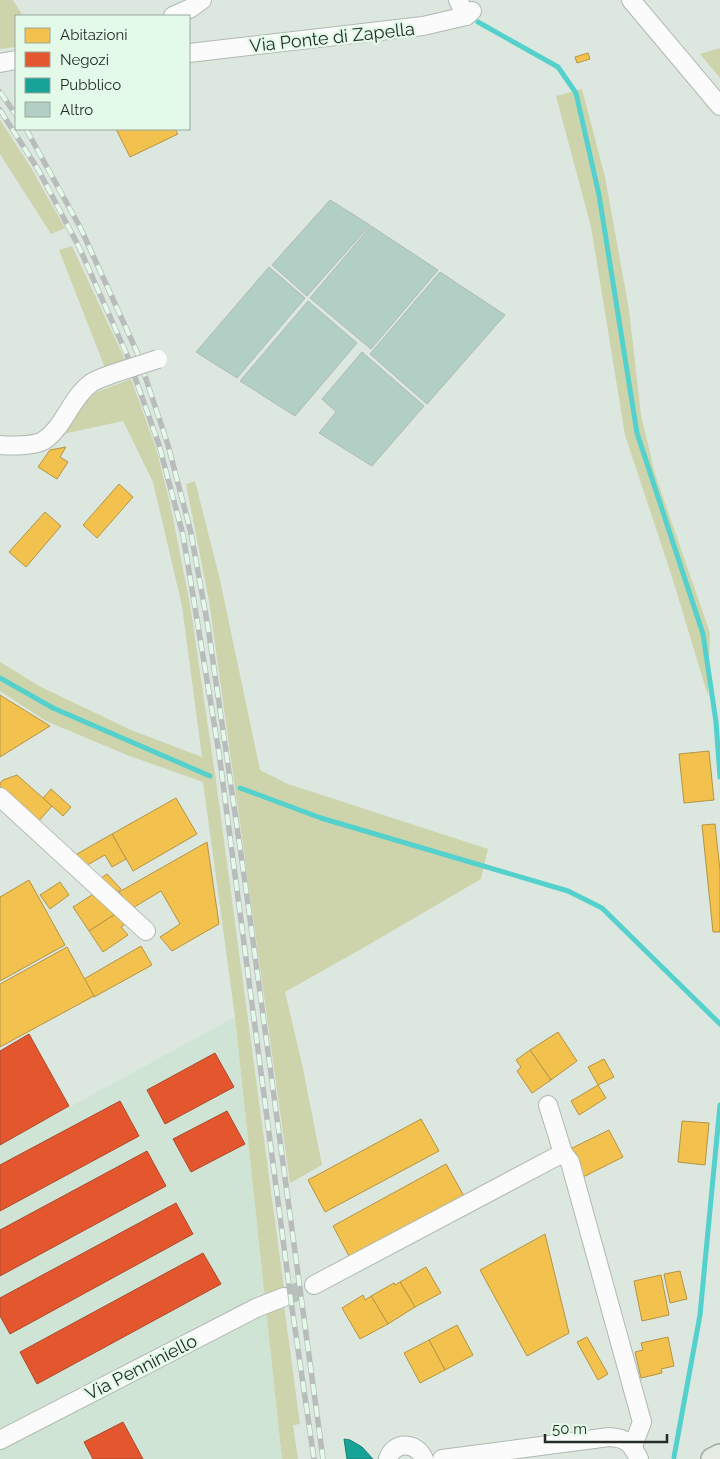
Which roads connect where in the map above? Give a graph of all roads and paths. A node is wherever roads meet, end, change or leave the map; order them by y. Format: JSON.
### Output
{"nodes":[{"id":1,"x":202,"y":0,"type":"edge"},
{"id":2,"x":458,"y":0,"type":"edge"},
{"id":3,"x":631,"y":0,"type":"edge"},
{"id":4,"x":175,"y":15,"type":"edge"},
{"id":5,"x":190,"y":53,"type":"edge"},
{"id":6,"x":15,"y":60,"type":"edge"},
{"id":7,"x":0,"y":63,"type":"edge"},
{"id":8,"x":720,"y":106,"type":"edge"},
{"id":9,"x":158,"y":358,"type":"dead end"},
{"id":10,"x":0,"y":445,"type":"edge"},
{"id":11,"x":0,"y":797,"type":"edge"},
{"id":12,"x":146,"y":931,"type":"dead end"},
{"id":13,"x":548,"y":1105,"type":"dead end"},
{"id":14,"x":563,"y":1153,"type":"junction"},
{"id":15,"x":314,"y":1285,"type":"tunnel mouth"},
{"id":16,"x":284,"y":1297,"type":"tunnel mouth"},
{"id":17,"x":0,"y":1440,"type":"edge"},
{"id":18,"x":636,"y":1452,"type":"edge"},
{"id":19,"x":720,"y":1455,"type":"edge"},
{"id":20,"x":388,"y":1459,"type":"edge"},
{"id":21,"x":424,"y":1459,"type":"edge"},
{"id":22,"x":442,"y":1459,"type":"edge"},
{"id":23,"x":712,"y":1459,"type":"edge"}],
"edges":[{"from":1,"to":4,"type":"street"},
{"from":2,"to":5,"type":"street","name":"Via Ponte di Zapella"},
{"from":3,"to":8,"type":"street"},
{"from":6,"to":7,"type":"street"},
{"from":9,"to":10,"type":"street","bridge":true},
{"from":11,"to":12,"type":"street"},
{"from":13,"to":14,"type":"street"},
{"from":14,"to":15,"type":"street"},
{"from":14,"to":18,"type":"street"},
{"from":16,"to":17,"type":"street","name":"Via Penniniello"},
{"from":18,"to":22,"type":"street"},
{"from":19,"to":23,"type":"main road"},
{"from":20,"to":21,"type":"street"}]}
